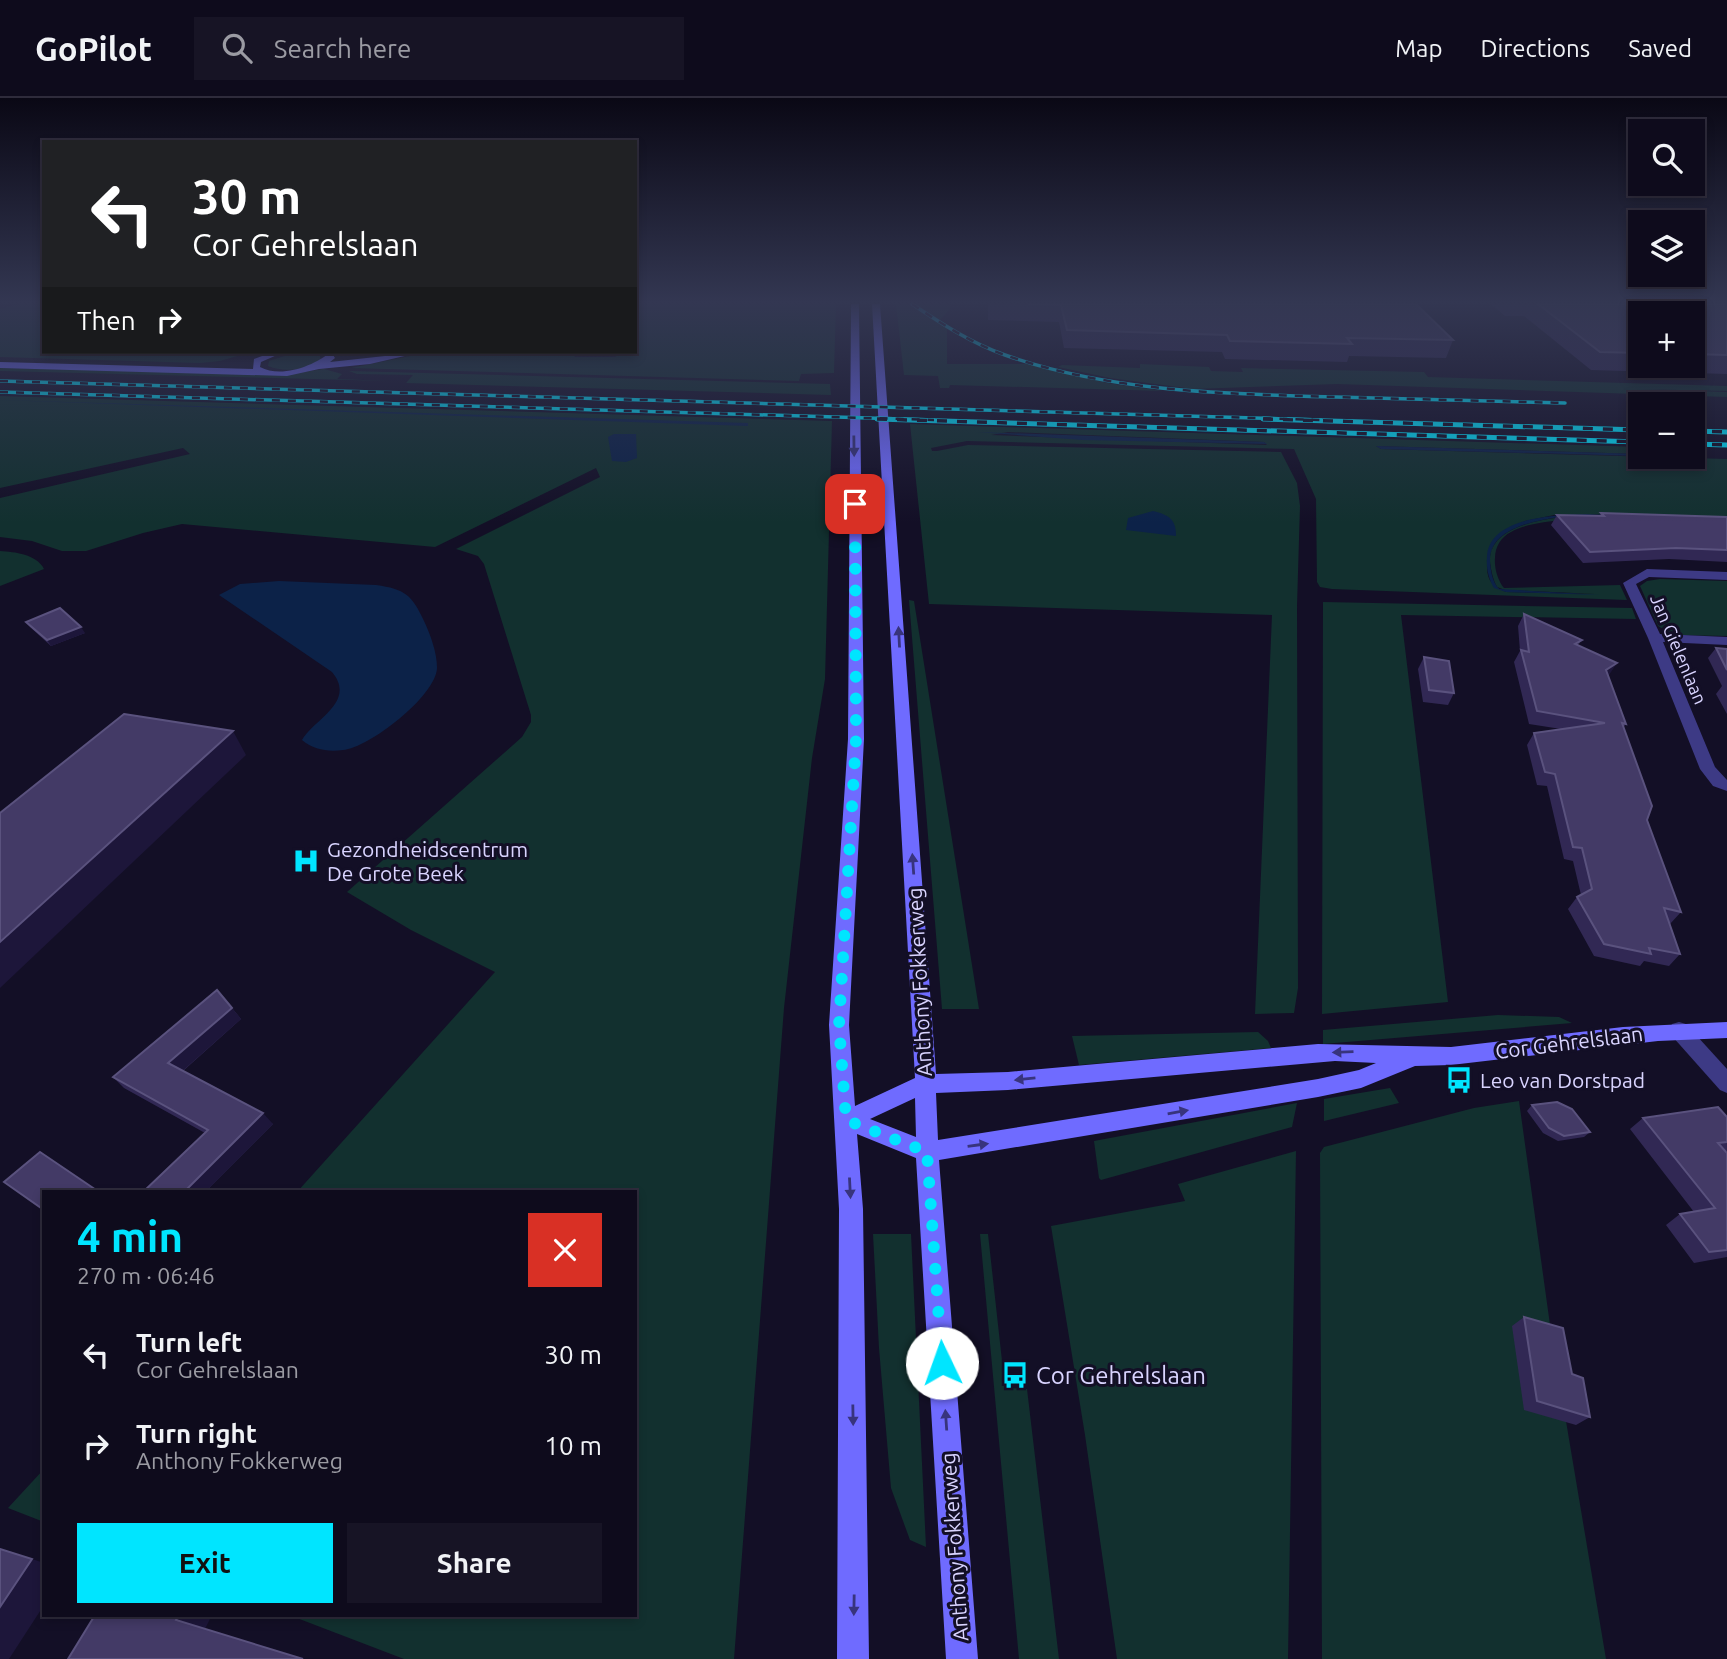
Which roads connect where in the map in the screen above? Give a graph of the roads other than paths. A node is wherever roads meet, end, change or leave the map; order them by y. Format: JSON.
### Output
{"nodes":[{"id":1,"x":855,"y":377,"type":"edge"},
{"id":2,"x":881,"y":377,"type":"edge"},
{"id":3,"x":1727,"y":576,"type":"edge"},
{"id":4,"x":1655,"y":638,"type":"junction"},
{"id":5,"x":1727,"y":641,"type":"edge"},
{"id":6,"x":1723,"y":784,"type":"edge"},
{"id":7,"x":1679,"y":1030,"type":"junction"},
{"id":8,"x":1727,"y":1030,"type":"edge"},
{"id":9,"x":1411,"y":1058,"type":"junction"},
{"id":10,"x":924,"y":1084,"type":"junction"},
{"id":11,"x":1727,"y":1084,"type":"edge"},
{"id":12,"x":846,"y":1120,"type":"junction"},
{"id":13,"x":927,"y":1152,"type":"junction"},
{"id":14,"x":853,"y":1659,"type":"edge"},
{"id":15,"x":962,"y":1659,"type":"edge"}],
"edges":[{"from":1,"to":12,"type":"main road","one_way":true},
{"from":10,"to":2,"type":"main road","name":"Anthony Fokkerweg","one_way":true},
{"from":3,"to":4,"type":"street","name":"Jan Gielenlaan"},
{"from":4,"to":5,"type":"street"},
{"from":4,"to":6,"type":"street","name":"Jan Gielenlaan"},
{"from":7,"to":8,"type":"main road","name":"Cor Gehrelslaan"},
{"from":7,"to":9,"type":"main road","name":"Cor Gehrelslaan"},
{"from":7,"to":11,"type":"street"},
{"from":9,"to":10,"type":"main road","name":"Cor Gehrelslaan","one_way":true},
{"from":13,"to":9,"type":"main road","name":"Cor Gehrelslaan","one_way":true},
{"from":10,"to":12,"type":"main road","name":"Cor Gehrelslaan"},
{"from":10,"to":13,"type":"main road","name":"Anthony Fokkerweg"},
{"from":12,"to":13,"type":"main road"},
{"from":12,"to":14,"type":"main road","one_way":true},
{"from":15,"to":13,"type":"main road","name":"Anthony Fokkerweg","one_way":true}]}
